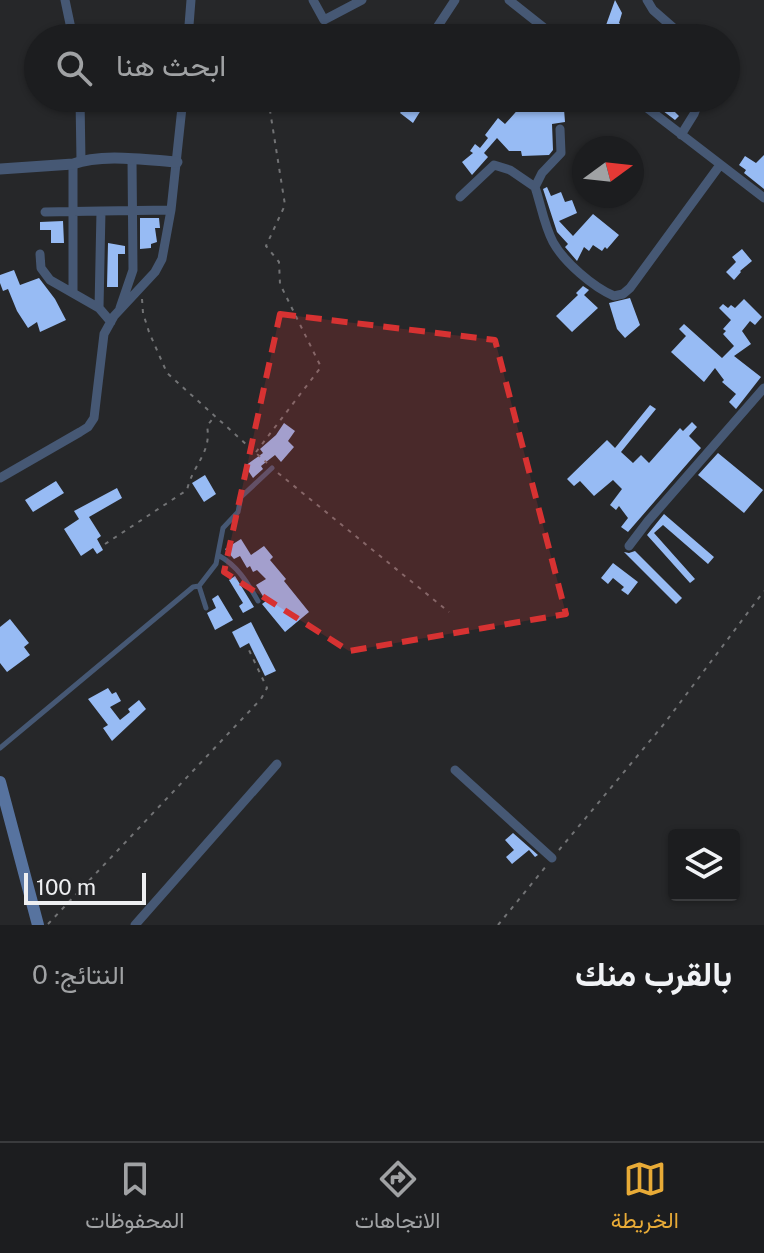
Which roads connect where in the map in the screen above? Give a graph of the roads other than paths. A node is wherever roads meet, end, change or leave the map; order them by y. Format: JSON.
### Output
{"nodes":[{"id":1,"x":65,"y":0,"type":"edge"},
{"id":2,"x":191,"y":0,"type":"edge"},
{"id":3,"x":313,"y":0,"type":"edge"},
{"id":4,"x":362,"y":0,"type":"edge"},
{"id":5,"x":455,"y":0,"type":"edge"},
{"id":6,"x":509,"y":0,"type":"edge"},
{"id":7,"x":647,"y":0,"type":"edge"},
{"id":8,"x":70,"y":24,"type":"edge"},
{"id":9,"x":189,"y":24,"type":"edge"},
{"id":10,"x":439,"y":24,"type":"edge"},
{"id":11,"x":539,"y":24,"type":"edge"},
{"id":12,"x":669,"y":24,"type":"edge"},
{"id":13,"x":79,"y":112,"type":"edge"},
{"id":14,"x":182,"y":112,"type":"edge"},
{"id":15,"x":652,"y":112,"type":"edge"},
{"id":16,"x":695,"y":112,"type":"edge"},
{"id":17,"x":560,"y":129,"type":"dead end"},
{"id":18,"x":681,"y":135,"type":"junction"},
{"id":19,"x":132,"y":159,"type":"junction"},
{"id":20,"x":77,"y":162,"type":"junction"},
{"id":21,"x":177,"y":162,"type":"junction"},
{"id":22,"x":720,"y":165,"type":"junction"},
{"id":23,"x":0,"y":169,"type":"edge"},
{"id":24,"x":535,"y":187,"type":"junction"},
{"id":25,"x":460,"y":197,"type":"dead end"},
{"id":26,"x":764,"y":198,"type":"edge"},
{"id":27,"x":171,"y":210,"type":"junction"},
{"id":28,"x":73,"y":211,"type":"junction"},
{"id":29,"x":101,"y":211,"type":"junction"},
{"id":30,"x":132,"y":211,"type":"junction"},
{"id":31,"x":45,"y":212,"type":"dead end"},
{"id":32,"x":40,"y":254,"type":"dead end"},
{"id":33,"x":73,"y":293,"type":"junction"},
{"id":34,"x":99,"y":308,"type":"junction"},
{"id":35,"x":118,"y":311,"type":"junction"},
{"id":36,"x":111,"y":322,"type":"junction"},
{"id":37,"x":764,"y":388,"type":"edge"},
{"id":38,"x":272,"y":468,"type":"dead end"},
{"id":39,"x":0,"y":478,"type":"edge"},
{"id":40,"x":629,"y":546,"type":"dead end"},
{"id":41,"x":218,"y":555,"type":"junction"},
{"id":42,"x":199,"y":586,"type":"junction"},
{"id":43,"x":258,"y":601,"type":"dead end"},
{"id":44,"x":206,"y":608,"type":"dead end"},
{"id":45,"x":0,"y":748,"type":"edge"},
{"id":46,"x":277,"y":764,"type":"dead end"},
{"id":47,"x":455,"y":770,"type":"dead end"},
{"id":48,"x":0,"y":782,"type":"edge"},
{"id":49,"x":552,"y":858,"type":"road end"},
{"id":50,"x":38,"y":925,"type":"edge"},
{"id":51,"x":135,"y":925,"type":"edge"}],
"edges":[{"from":1,"to":8,"type":"street"},
{"from":2,"to":9,"type":"street"},
{"from":3,"to":4,"type":"street"},
{"from":5,"to":10,"type":"street"},
{"from":6,"to":11,"type":"street"},
{"from":7,"to":12,"type":"street"},
{"from":13,"to":20,"type":"street"},
{"from":14,"to":21,"type":"street"},
{"from":15,"to":18,"type":"street"},
{"from":16,"to":18,"type":"street"},
{"from":17,"to":24,"type":"street"},
{"from":18,"to":22,"type":"street"},
{"from":19,"to":20,"type":"street"},
{"from":19,"to":21,"type":"street"},
{"from":19,"to":30,"type":"street"},
{"from":20,"to":23,"type":"street"},
{"from":20,"to":28,"type":"street"},
{"from":21,"to":27,"type":"street"},
{"from":22,"to":24,"type":"street"},
{"from":22,"to":26,"type":"street"},
{"from":24,"to":25,"type":"street"},
{"from":27,"to":30,"type":"street"},
{"from":27,"to":35,"type":"street"},
{"from":28,"to":29,"type":"street"},
{"from":28,"to":31,"type":"street"},
{"from":28,"to":33,"type":"street"},
{"from":29,"to":30,"type":"street"},
{"from":29,"to":34,"type":"street"},
{"from":30,"to":35,"type":"street"},
{"from":32,"to":33,"type":"street"},
{"from":33,"to":34,"type":"street"},
{"from":34,"to":36,"type":"street"},
{"from":35,"to":36,"type":"street"},
{"from":36,"to":39,"type":"street"},
{"from":37,"to":40,"type":"street"},
{"from":38,"to":41,"type":"lane"},
{"from":41,"to":42,"type":"lane"},
{"from":41,"to":43,"type":"lane"},
{"from":42,"to":44,"type":"lane"},
{"from":42,"to":45,"type":"lane"},
{"from":46,"to":51,"type":"street"},
{"from":47,"to":49,"type":"street"},
{"from":48,"to":50,"type":"main road"}]}
